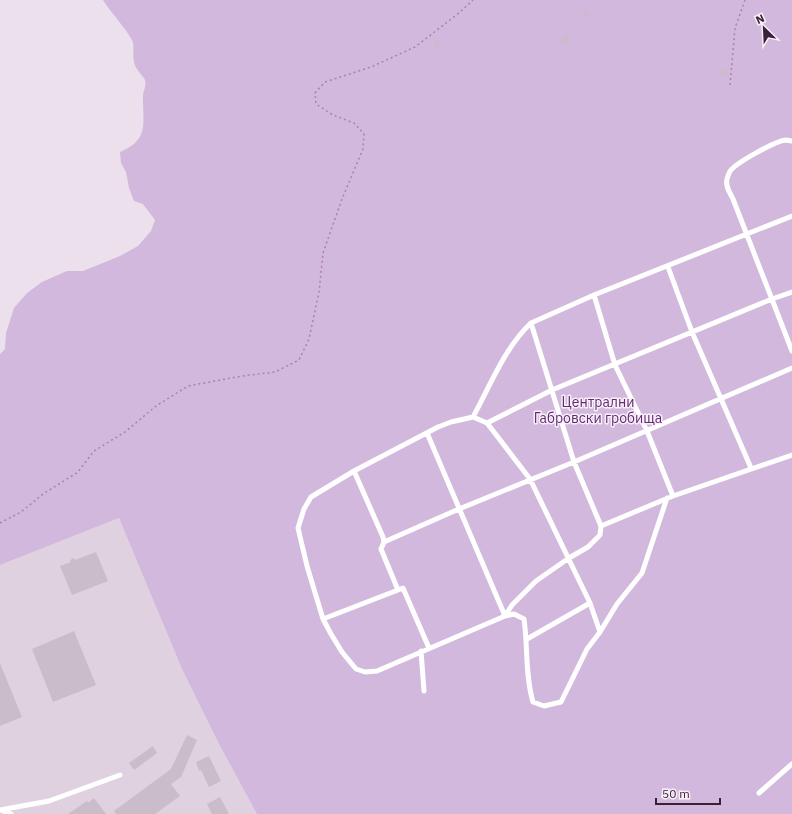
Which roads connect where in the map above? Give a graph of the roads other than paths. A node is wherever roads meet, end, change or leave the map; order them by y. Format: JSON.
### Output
{"nodes":[{"id":1,"x":792,"y":141,"type":"edge"},
{"id":2,"x":792,"y":216,"type":"edge"},
{"id":3,"x":746,"y":235,"type":"junction"},
{"id":4,"x":668,"y":267,"type":"junction"},
{"id":5,"x":792,"y":292,"type":"edge"},
{"id":6,"x":594,"y":295,"type":"junction"},
{"id":7,"x":772,"y":299,"type":"junction"},
{"id":8,"x":530,"y":323,"type":"junction"},
{"id":9,"x":692,"y":332,"type":"junction"},
{"id":10,"x":792,"y":351,"type":"edge"},
{"id":11,"x":614,"y":365,"type":"junction"},
{"id":12,"x":792,"y":368,"type":"edge"},
{"id":13,"x":552,"y":390,"type":"junction"},
{"id":14,"x":722,"y":399,"type":"junction"},
{"id":15,"x":473,"y":417,"type":"junction"},
{"id":16,"x":487,"y":423,"type":"junction"},
{"id":17,"x":647,"y":431,"type":"junction"},
{"id":18,"x":427,"y":433,"type":"junction"},
{"id":19,"x":792,"y":455,"type":"edge"},
{"id":20,"x":574,"y":462,"type":"junction"},
{"id":21,"x":751,"y":468,"type":"junction"},
{"id":22,"x":354,"y":471,"type":"junction"},
{"id":23,"x":530,"y":479,"type":"junction"},
{"id":24,"x":673,"y":496,"type":"junction"},
{"id":25,"x":668,"y":498,"type":"junction"},
{"id":26,"x":459,"y":509,"type":"junction"},
{"id":27,"x":601,"y":526,"type":"junction"},
{"id":28,"x":384,"y":542,"type":"junction"},
{"id":29,"x":569,"y":558,"type":"junction"},
{"id":30,"x":398,"y":590,"type":"junction"},
{"id":31,"x":590,"y":604,"type":"junction"},
{"id":32,"x":505,"y":616,"type":"junction"},
{"id":33,"x":323,"y":619,"type":"junction"},
{"id":34,"x":600,"y":632,"type":"junction"},
{"id":35,"x":527,"y":639,"type":"junction"},
{"id":36,"x":429,"y":648,"type":"junction"},
{"id":37,"x":421,"y":651,"type":"junction"},
{"id":38,"x":424,"y":691,"type":"dead end"},
{"id":39,"x":792,"y":764,"type":"edge"},
{"id":40,"x":120,"y":776,"type":"dead end"},
{"id":41,"x":758,"y":793,"type":"dead end"},
{"id":42,"x":0,"y":810,"type":"edge"},
{"id":43,"x":11,"y":814,"type":"edge"}],
"edges":[{"from":1,"to":3,"type":"lane"},
{"from":2,"to":3,"type":"lane"},
{"from":3,"to":4,"type":"lane"},
{"from":3,"to":7,"type":"lane"},
{"from":4,"to":6,"type":"lane"},
{"from":4,"to":9,"type":"lane"},
{"from":5,"to":7,"type":"lane"},
{"from":6,"to":8,"type":"lane"},
{"from":6,"to":11,"type":"lane"},
{"from":7,"to":9,"type":"lane"},
{"from":7,"to":10,"type":"lane"},
{"from":8,"to":13,"type":"lane"},
{"from":8,"to":15,"type":"lane"},
{"from":9,"to":11,"type":"lane"},
{"from":9,"to":14,"type":"lane"},
{"from":11,"to":13,"type":"lane"},
{"from":11,"to":17,"type":"lane"},
{"from":12,"to":14,"type":"lane"},
{"from":13,"to":16,"type":"lane"},
{"from":13,"to":20,"type":"lane"},
{"from":14,"to":17,"type":"lane"},
{"from":14,"to":21,"type":"lane"},
{"from":15,"to":16,"type":"lane"},
{"from":15,"to":18,"type":"lane"},
{"from":16,"to":23,"type":"lane"},
{"from":17,"to":20,"type":"lane"},
{"from":17,"to":24,"type":"lane"},
{"from":18,"to":22,"type":"lane"},
{"from":18,"to":26,"type":"lane"},
{"from":19,"to":21,"type":"lane"},
{"from":20,"to":23,"type":"lane"},
{"from":20,"to":27,"type":"lane"},
{"from":21,"to":24,"type":"lane"},
{"from":22,"to":28,"type":"lane"},
{"from":22,"to":33,"type":"lane"},
{"from":23,"to":26,"type":"lane"},
{"from":23,"to":29,"type":"lane"},
{"from":24,"to":25,"type":"lane"},
{"from":25,"to":27,"type":"lane"},
{"from":25,"to":34,"type":"lane"},
{"from":26,"to":28,"type":"lane"},
{"from":26,"to":32,"type":"lane"},
{"from":27,"to":29,"type":"lane"},
{"from":28,"to":30,"type":"lane"},
{"from":29,"to":31,"type":"lane"},
{"from":29,"to":32,"type":"lane"},
{"from":30,"to":33,"type":"lane"},
{"from":30,"to":36,"type":"lane"},
{"from":31,"to":34,"type":"lane"},
{"from":31,"to":35,"type":"lane"},
{"from":32,"to":35,"type":"lane"},
{"from":32,"to":36,"type":"lane"},
{"from":33,"to":37,"type":"lane"},
{"from":34,"to":35,"type":"lane"},
{"from":36,"to":37,"type":"lane"},
{"from":37,"to":38,"type":"lane"},
{"from":39,"to":41,"type":"lane"},
{"from":40,"to":42,"type":"lane"},
{"from":42,"to":43,"type":"lane"}]}
